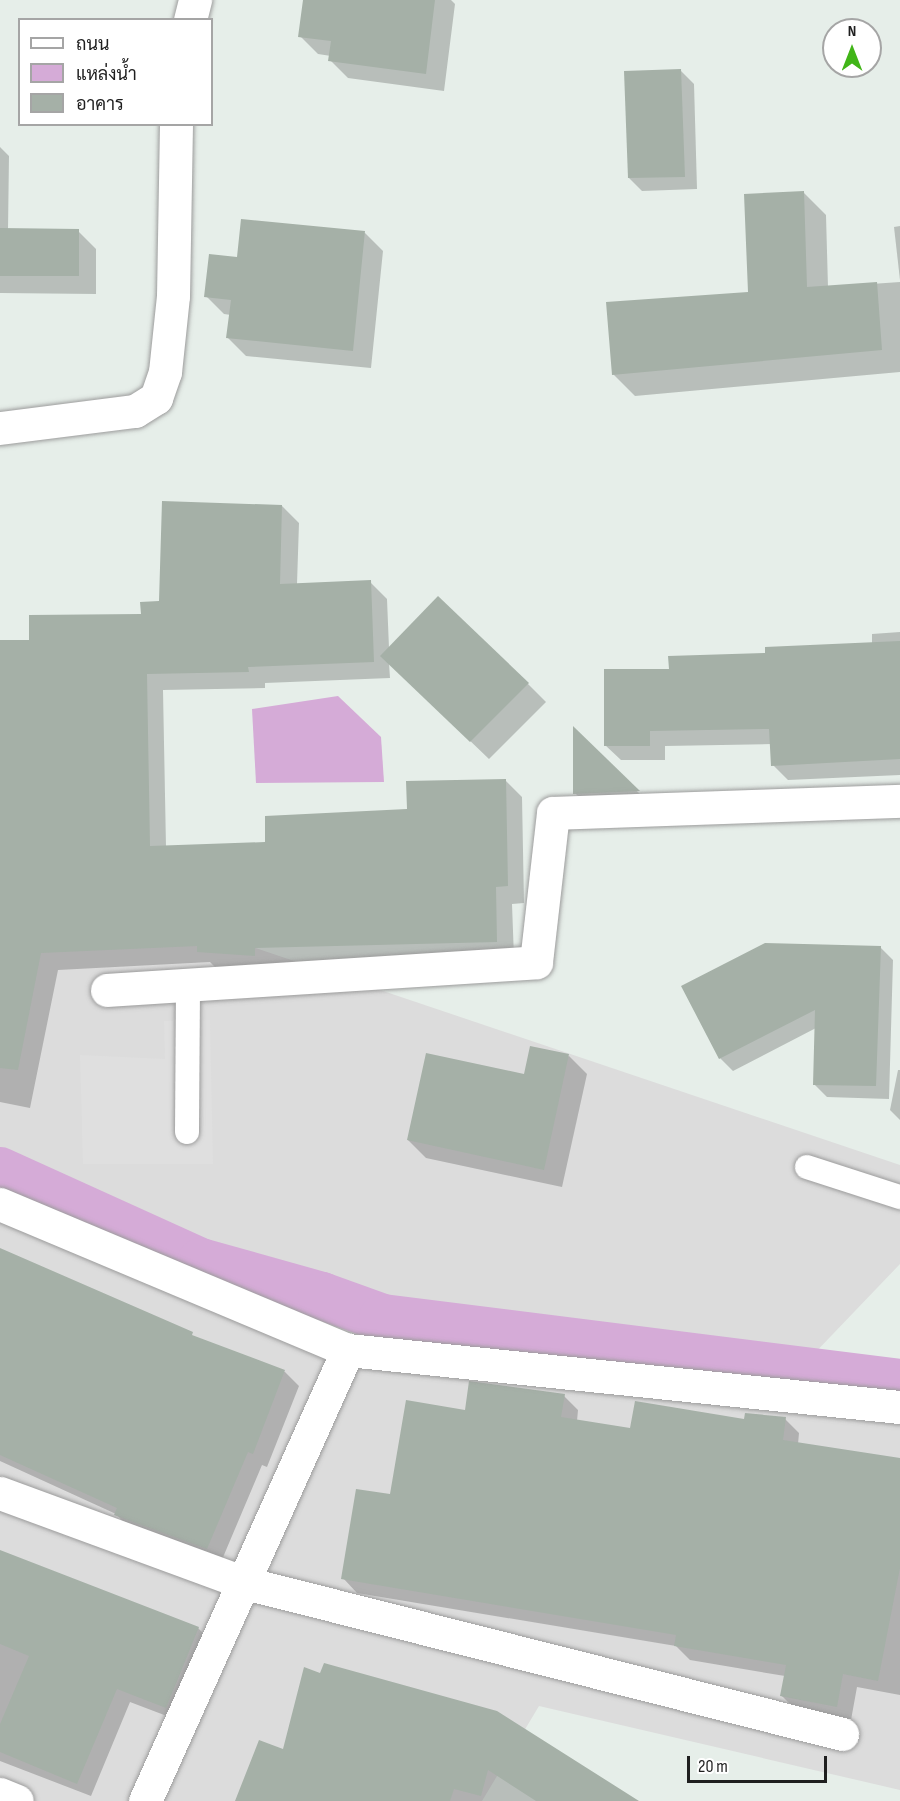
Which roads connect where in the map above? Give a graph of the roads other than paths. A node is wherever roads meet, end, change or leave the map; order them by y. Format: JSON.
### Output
{"nodes":[{"id":1,"x":195,"y":0,"type":"edge"},
{"id":2,"x":190,"y":18,"type":"edge"},
{"id":3,"x":176,"y":126,"type":"edge"},
{"id":4,"x":0,"y":428,"type":"edge"},
{"id":5,"x":900,"y":801,"type":"edge"},
{"id":6,"x":188,"y":985,"type":"junction"},
{"id":7,"x":107,"y":990,"type":"dead end"},
{"id":8,"x":187,"y":1132,"type":"dead end"},
{"id":9,"x":807,"y":1167,"type":"dead end"},
{"id":10,"x":900,"y":1197,"type":"edge"},
{"id":11,"x":0,"y":1203,"type":"edge"},
{"id":12,"x":348,"y":1350,"type":"junction"},
{"id":13,"x":900,"y":1407,"type":"edge"},
{"id":14,"x":0,"y":1493,"type":"edge"},
{"id":15,"x":245,"y":1583,"type":"junction"},
{"id":16,"x":842,"y":1734,"type":"dead end"},
{"id":17,"x":0,"y":1794,"type":"edge"},
{"id":18,"x":17,"y":1801,"type":"edge"},
{"id":19,"x":145,"y":1801,"type":"edge"}],
"edges":[{"from":1,"to":2,"type":"street"},
{"from":3,"to":4,"type":"street"},
{"from":5,"to":6,"type":"street"},
{"from":6,"to":7,"type":"street"},
{"from":6,"to":8,"type":"lane"},
{"from":9,"to":10,"type":"lane"},
{"from":11,"to":12,"type":"street"},
{"from":12,"to":13,"type":"street"},
{"from":12,"to":15,"type":"street"},
{"from":14,"to":15,"type":"street"},
{"from":15,"to":16,"type":"street"},
{"from":15,"to":19,"type":"street"},
{"from":17,"to":18,"type":"street"}]}
